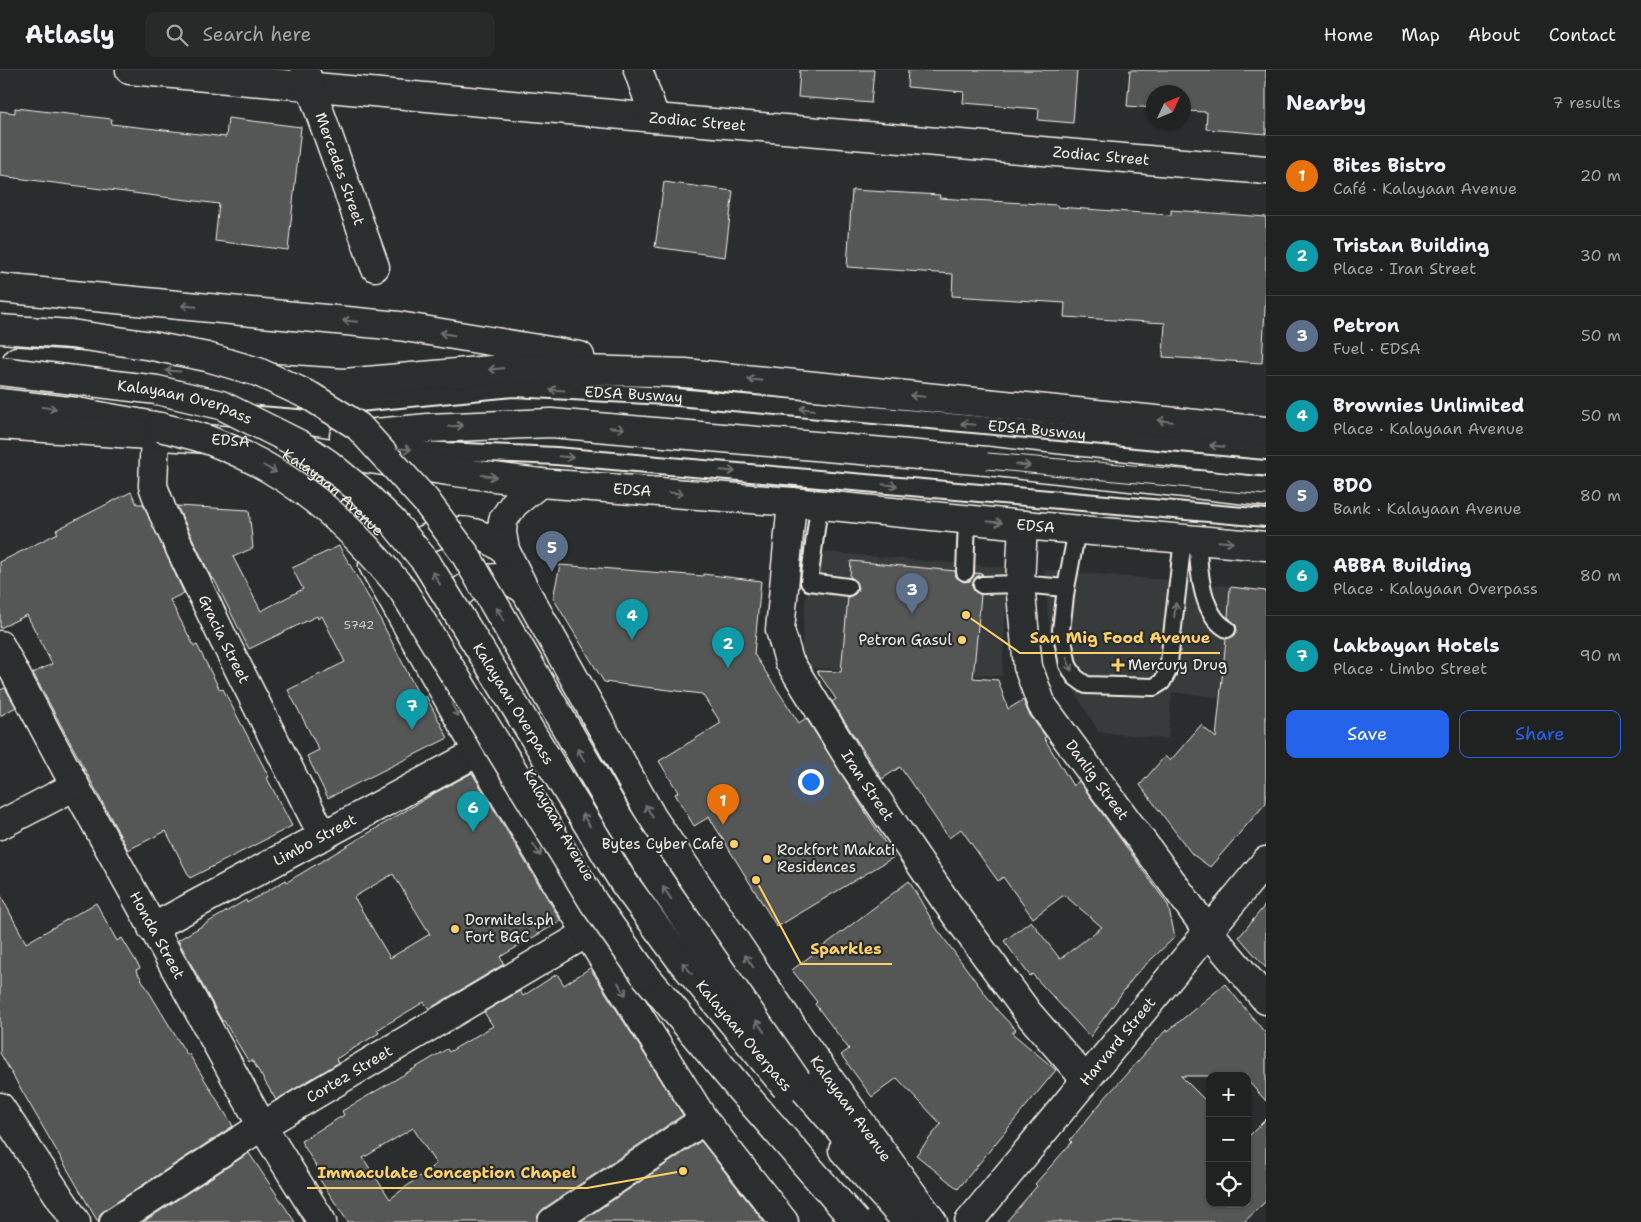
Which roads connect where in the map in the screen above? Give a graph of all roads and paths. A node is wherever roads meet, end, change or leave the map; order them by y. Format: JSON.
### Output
{"nodes":[{"id":1,"x":130,"y":70,"type":"edge"},
{"id":2,"x":638,"y":70,"type":"edge"},
{"id":3,"x":307,"y":79,"type":"edge"},
{"id":4,"x":655,"y":118,"type":"junction"},
{"id":5,"x":1266,"y":170,"type":"edge"},
{"id":6,"x":375,"y":267,"type":"dead end"},
{"id":7,"x":0,"y":288,"type":"edge"},
{"id":8,"x":0,"y":329,"type":"edge"},
{"id":9,"x":0,"y":360,"type":"edge"},
{"id":10,"x":0,"y":371,"type":"edge"},
{"id":11,"x":685,"y":373,"type":"junction"},
{"id":12,"x":0,"y":376,"type":"edge"},
{"id":13,"x":0,"y":403,"type":"edge"},
{"id":14,"x":0,"y":425,"type":"edge"},
{"id":15,"x":1266,"y":431,"type":"edge"},
{"id":16,"x":155,"y":436,"type":"junction"},
{"id":17,"x":268,"y":443,"type":"junction"},
{"id":18,"x":1266,"y":451,"type":"edge"},
{"id":19,"x":540,"y":483,"type":"junction"},
{"id":20,"x":331,"y":486,"type":"junction"},
{"id":21,"x":1266,"y":492,"type":"edge"},
{"id":22,"x":792,"y":502,"type":"junction"},
{"id":23,"x":819,"y":506,"type":"junction"},
{"id":24,"x":1266,"y":518,"type":"edge"},
{"id":25,"x":967,"y":520,"type":"junction"},
{"id":26,"x":1023,"y":525,"type":"junction"},
{"id":27,"x":1078,"y":530,"type":"junction"},
{"id":28,"x":1191,"y":539,"type":"junction"},
{"id":29,"x":1266,"y":546,"type":"edge"},
{"id":30,"x":505,"y":550,"type":"junction"},
{"id":31,"x":402,"y":560,"type":"junction"},
{"id":32,"x":965,"y":572,"type":"dead end"},
{"id":33,"x":797,"y":580,"type":"junction"},
{"id":34,"x":1020,"y":584,"type":"junction"},
{"id":35,"x":982,"y":585,"type":"dead end"},
{"id":36,"x":848,"y":587,"type":"dead end"},
{"id":37,"x":1066,"y":588,"type":"junction"},
{"id":38,"x":525,"y":590,"type":"junction"},
{"id":39,"x":388,"y":592,"type":"junction"},
{"id":40,"x":1227,"y":629,"type":"dead end"},
{"id":41,"x":447,"y":632,"type":"junction"},
{"id":42,"x":0,"y":645,"type":"edge"},
{"id":43,"x":478,"y":752,"type":"junction"},
{"id":44,"x":75,"y":786,"type":"junction"},
{"id":45,"x":0,"y":824,"type":"edge"},
{"id":46,"x":323,"y":836,"type":"junction"},
{"id":47,"x":1266,"y":861,"type":"edge"},
{"id":48,"x":152,"y":928,"type":"junction"},
{"id":49,"x":1208,"y":931,"type":"junction"},
{"id":50,"x":587,"y":933,"type":"junction"},
{"id":51,"x":645,"y":975,"type":"junction"},
{"id":52,"x":1266,"y":1000,"type":"edge"},
{"id":53,"x":1086,"y":1080,"type":"junction"},
{"id":54,"x":0,"y":1107,"type":"edge"},
{"id":55,"x":704,"y":1120,"type":"junction"},
{"id":56,"x":262,"y":1126,"type":"junction"},
{"id":57,"x":919,"y":1215,"type":"edge"},
{"id":58,"x":76,"y":1222,"type":"edge"},
{"id":59,"x":114,"y":1222,"type":"edge"},
{"id":60,"x":322,"y":1222,"type":"edge"},
{"id":61,"x":552,"y":1222,"type":"edge"},
{"id":62,"x":784,"y":1222,"type":"edge"},
{"id":63,"x":804,"y":1222,"type":"edge"},
{"id":64,"x":841,"y":1222,"type":"edge"},
{"id":65,"x":856,"y":1222,"type":"edge"},
{"id":66,"x":969,"y":1222,"type":"edge"}],
"edges":[{"from":1,"to":3,"type":"main road","name":"Zodiac Street"},
{"from":2,"to":4,"type":"main road"},
{"from":3,"to":4,"type":"main road","name":"Zodiac Street"},
{"from":3,"to":6,"type":"main road","name":"Mercedes Street"},
{"from":4,"to":5,"type":"main road","name":"Zodiac Street"},
{"from":11,"to":7,"type":"main road","one_way":true},
{"from":57,"to":8,"type":"main road","one_way":true,"bridge":true},
{"from":11,"to":9,"type":"main road","one_way":true},
{"from":57,"to":10,"type":"main road","name":"Kalayaan Overpass","one_way":true,"bridge":true},
{"from":15,"to":11,"type":"main road","one_way":true},
{"from":18,"to":12,"type":"lane","name":"EDSA Busway","one_way":true},
{"from":13,"to":51,"type":"main road","name":"Kalayaan Overpass","one_way":true,"bridge":true},
{"from":14,"to":16,"type":"main road","name":"EDSA"},
{"from":16,"to":17,"type":"main road","name":"EDSA"},
{"from":16,"to":46,"type":"main road","name":"Gracia Street"},
{"from":17,"to":19,"type":"main road","name":"EDSA","one_way":true},
{"from":17,"to":20,"type":"main road","name":"Kalayaan Avenue"},
{"from":17,"to":21,"type":"main road","one_way":true},
{"from":17,"to":24,"type":"lane","one_way":true},
{"from":19,"to":22,"type":"main road","name":"EDSA","one_way":true},
{"from":19,"to":30,"type":"main road","name":"Kalayaan Avenue"},
{"from":20,"to":31,"type":"main road","name":"Kalayaan Avenue"},
{"from":20,"to":39,"type":"main road"},
{"from":22,"to":23,"type":"main road","name":"EDSA"},
{"from":22,"to":33,"type":"main road","name":"Iran Street"},
{"from":23,"to":25,"type":"main road","name":"EDSA"},
{"from":23,"to":33,"type":"lane"},
{"from":25,"to":26,"type":"main road","name":"EDSA","one_way":true},
{"from":25,"to":32,"type":"lane"},
{"from":26,"to":27,"type":"main road","name":"EDSA"},
{"from":26,"to":34,"type":"main road","name":"Danlig Street"},
{"from":27,"to":28,"type":"main road","name":"EDSA"},
{"from":27,"to":37,"type":"lane"},
{"from":28,"to":29,"type":"main road","name":"EDSA","one_way":true},
{"from":37,"to":28,"type":"lane","one_way":true},
{"from":28,"to":40,"type":"lane"},
{"from":30,"to":31,"type":"main road"},
{"from":30,"to":38,"type":"main road","name":"Kalayaan Avenue"},
{"from":31,"to":39,"type":"main road"},
{"from":31,"to":41,"type":"main road","name":"Kalayaan Avenue"},
{"from":33,"to":36,"type":"lane"},
{"from":33,"to":53,"type":"main road","name":"Iran Street"},
{"from":34,"to":35,"type":"lane"},
{"from":34,"to":37,"type":"lane"},
{"from":34,"to":49,"type":"main road","name":"Danlig Street"},
{"from":38,"to":41,"type":"main road"},
{"from":57,"to":38,"type":"main road","name":"Kalayaan Avenue","one_way":true},
{"from":39,"to":43,"type":"main road","one_way":true},
{"from":41,"to":64,"type":"main road","name":"Kalayaan Avenue"},
{"from":42,"to":44,"type":"main road","name":"Honda Street"},
{"from":43,"to":46,"type":"main road","name":"Limbo Street"},
{"from":43,"to":50,"type":"main road","one_way":true},
{"from":44,"to":45,"type":"main road"},
{"from":44,"to":48,"type":"main road","name":"Honda Street"},
{"from":46,"to":48,"type":"main road","name":"Limbo Street"},
{"from":47,"to":49,"type":"main road","name":"Harvard Street"},
{"from":48,"to":56,"type":"main road","name":"Honda Street"},
{"from":49,"to":52,"type":"main road","name":"Danlig Street"},
{"from":49,"to":53,"type":"main road","name":"Harvard Street"},
{"from":50,"to":55,"type":"main road","one_way":true},
{"from":50,"to":56,"type":"main road","name":"Cortez Street"},
{"from":51,"to":63,"type":"main road"},
{"from":51,"to":65,"type":"main road","name":"Kalayaan Overpass","bridge":true},
{"from":53,"to":66,"type":"main road","name":"Harvard Street"},
{"from":54,"to":58,"type":"main road"},
{"from":55,"to":61,"type":"main road"},
{"from":55,"to":62,"type":"main road"},
{"from":56,"to":59,"type":"main road","name":"Cortez Street"},
{"from":56,"to":60,"type":"main road","name":"Honda Street"}]}
